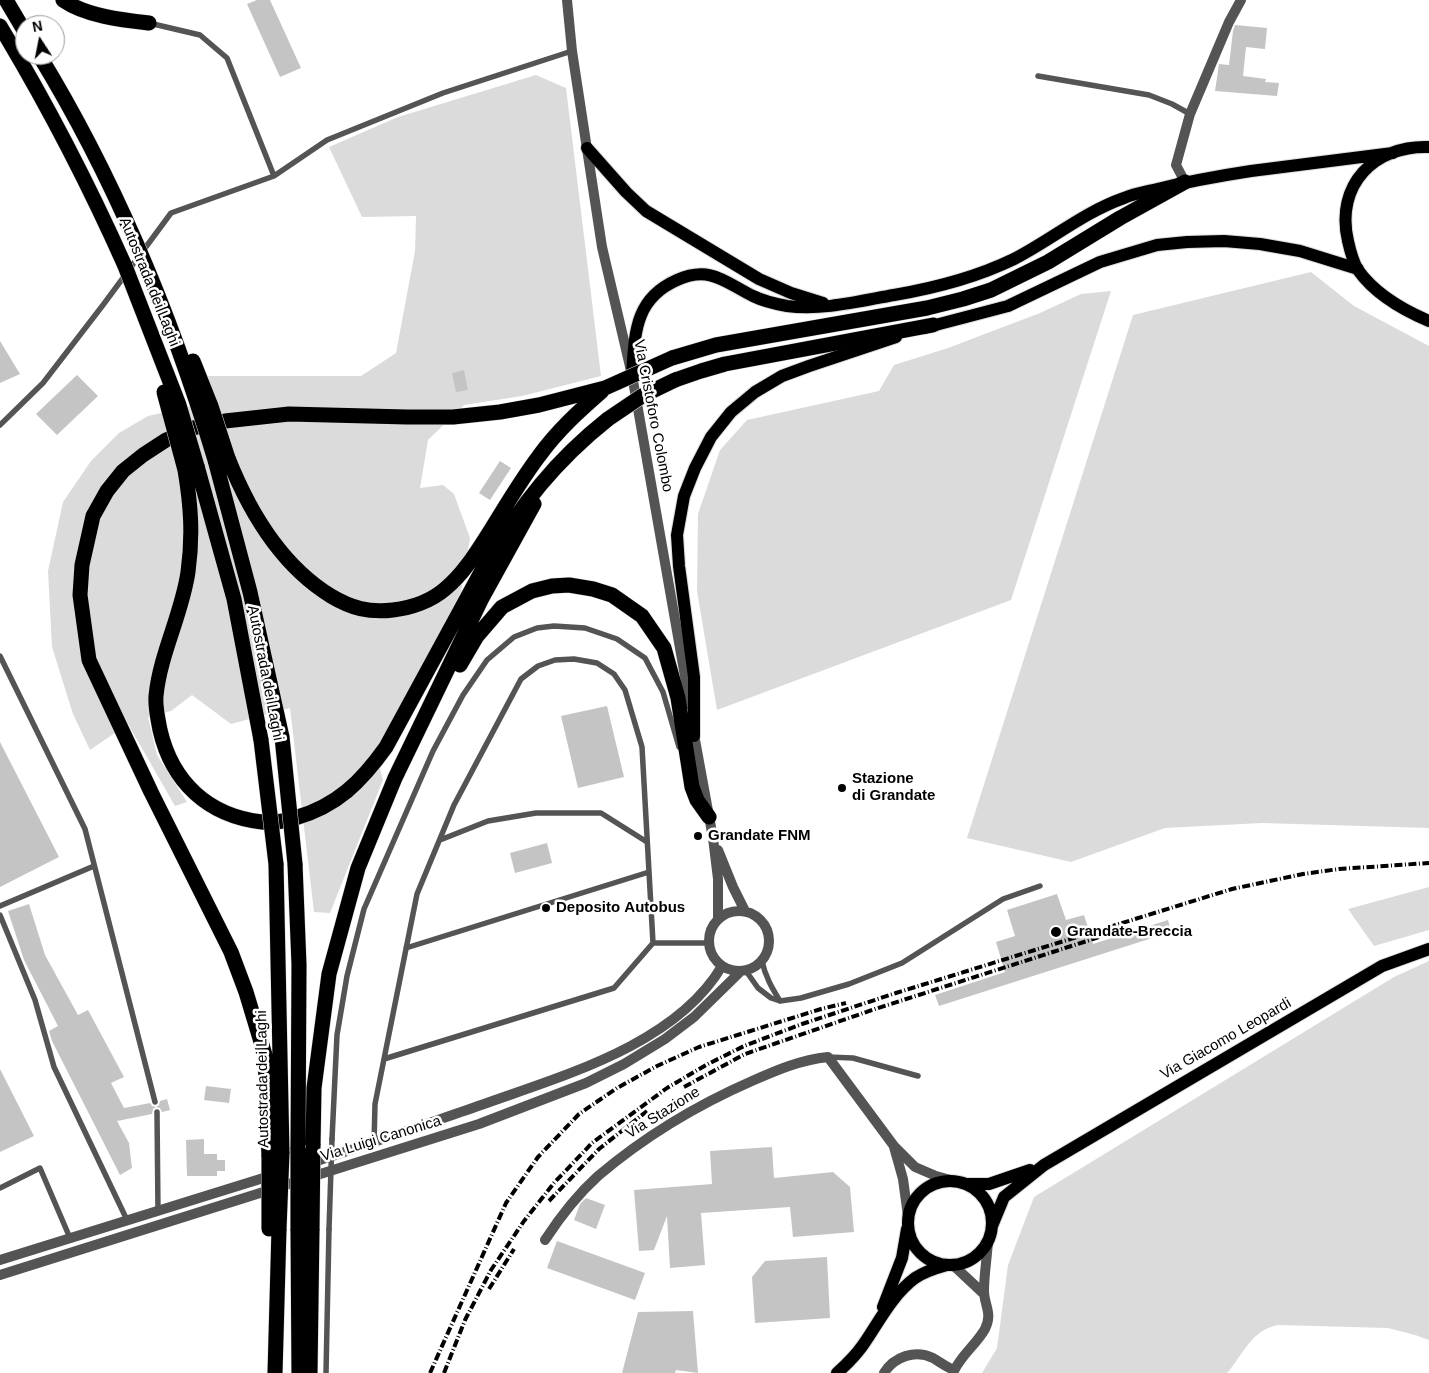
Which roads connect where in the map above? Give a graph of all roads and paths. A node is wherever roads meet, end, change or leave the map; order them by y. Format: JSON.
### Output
{"nodes":[{"id":1,"x":6,"y":0,"type":"edge"},
{"id":2,"x":63,"y":0,"type":"edge"},
{"id":3,"x":567,"y":0,"type":"edge"},
{"id":4,"x":1241,"y":0,"type":"edge"},
{"id":5,"x":15,"y":15,"type":"edge"},
{"id":6,"x":149,"y":23,"type":"joint"},
{"id":7,"x":0,"y":26,"type":"edge"},
{"id":8,"x":572,"y":51,"type":"junction"},
{"id":9,"x":45,"y":65,"type":"edge"},
{"id":10,"x":1038,"y":76,"type":"dead end"},
{"id":11,"x":1190,"y":114,"type":"junction"},
{"id":12,"x":587,"y":148,"type":"junction"},
{"id":13,"x":1429,"y":148,"type":"edge"},
{"id":14,"x":1393,"y":153,"type":"junction"},
{"id":15,"x":274,"y":176,"type":"junction"},
{"id":16,"x":1185,"y":182,"type":"junction"},
{"id":17,"x":1358,"y":269,"type":"junction"},
{"id":18,"x":831,"y":305,"type":"junction"},
{"id":19,"x":1429,"y":321,"type":"edge"},
{"id":20,"x":933,"y":325,"type":"junction"},
{"id":21,"x":632,"y":375,"type":"junction"},
{"id":22,"x":605,"y":388,"type":"junction"},
{"id":23,"x":0,"y":425,"type":"edge"},
{"id":24,"x":222,"y":459,"type":"junction"},
{"id":25,"x":554,"y":467,"type":"junction"},
{"id":26,"x":191,"y":468,"type":"junction"},
{"id":27,"x":0,"y":656,"type":"edge"},
{"id":28,"x":694,"y":736,"type":"junction"},
{"id":29,"x":395,"y":778,"type":"junction"},
{"id":30,"x":692,"y":787,"type":"junction"},
{"id":31,"x":709,"y":818,"type":"junction"},
{"id":32,"x":713,"y":838,"type":"junction"},
{"id":33,"x":440,"y":840,"type":"junction"},
{"id":34,"x":647,"y":842,"type":"junction"},
{"id":35,"x":94,"y":866,"type":"junction"},
{"id":36,"x":649,"y":872,"type":"junction"},
{"id":37,"x":1040,"y":886,"type":"dead end"},
{"id":38,"x":0,"y":906,"type":"edge"},
{"id":39,"x":745,"y":911,"type":"junction"},
{"id":40,"x":0,"y":916,"type":"edge"},
{"id":41,"x":718,"y":918,"type":"junction"},
{"id":42,"x":653,"y":943,"type":"junction"},
{"id":43,"x":708,"y":943,"type":"junction"},
{"id":44,"x":406,"y":948,"type":"junction"},
{"id":45,"x":1429,"y":949,"type":"edge"},
{"id":46,"x":762,"y":961,"type":"junction"},
{"id":47,"x":722,"y":966,"type":"junction"},
{"id":48,"x":743,"y":971,"type":"junction"},
{"id":49,"x":780,"y":1001,"type":"junction"},
{"id":50,"x":828,"y":1057,"type":"junction"},
{"id":51,"x":384,"y":1059,"type":"junction"},
{"id":52,"x":918,"y":1076,"type":"dead end"},
{"id":53,"x":155,"y":1102,"type":"dead end"},
{"id":54,"x":158,"y":1112,"type":"dead end"},
{"id":55,"x":374,"y":1143,"type":"junction"},
{"id":56,"x":894,"y":1146,"type":"junction"},
{"id":57,"x":276,"y":1155,"type":"junction"},
{"id":58,"x":1044,"y":1165,"type":"junction"},
{"id":59,"x":959,"y":1182,"type":"junction"},
{"id":60,"x":0,"y":1188,"type":"edge"},
{"id":61,"x":158,"y":1211,"type":"junction"},
{"id":62,"x":128,"y":1220,"type":"junction"},
{"id":63,"x":908,"y":1221,"type":"junction"},
{"id":64,"x":992,"y":1226,"type":"junction"},
{"id":65,"x":274,"y":1229,"type":"junction"},
{"id":66,"x":305,"y":1229,"type":"junction"},
{"id":67,"x":70,"y":1238,"type":"junction"},
{"id":68,"x":545,"y":1240,"type":"dead end"},
{"id":69,"x":988,"y":1241,"type":"junction"},
{"id":70,"x":0,"y":1260,"type":"edge"},
{"id":71,"x":950,"y":1265,"type":"junction"},
{"id":72,"x":0,"y":1275,"type":"edge"},
{"id":73,"x":984,"y":1294,"type":"junction"},
{"id":74,"x":877,"y":1321,"type":"junction"},
{"id":75,"x":953,"y":1372,"type":"edge"},
{"id":76,"x":268,"y":1373,"type":"edge"},
{"id":77,"x":275,"y":1373,"type":"edge"},
{"id":78,"x":299,"y":1373,"type":"edge"},
{"id":79,"x":310,"y":1373,"type":"edge"},
{"id":80,"x":326,"y":1373,"type":"edge"},
{"id":81,"x":837,"y":1373,"type":"edge"},
{"id":82,"x":884,"y":1373,"type":"edge"}],
"edges":[{"from":1,"to":5,"type":"highway"},
{"from":2,"to":6,"type":"highway"},
{"from":3,"to":8,"type":"street","name":"Via Cristoforo Colombo"},
{"from":4,"to":11,"type":"street"},
{"from":6,"to":15,"type":"lane"},
{"from":7,"to":26,"type":"highway","name":"Autostrada dei Laghi","bridge":true},
{"from":8,"to":12,"type":"street","name":"Via Cristoforo Colombo"},
{"from":8,"to":15,"type":"lane"},
{"from":9,"to":24,"type":"highway","name":"Autostrada dei Laghi","bridge":true},
{"from":10,"to":11,"type":"lane"},
{"from":11,"to":16,"type":"street"},
{"from":12,"to":18,"type":"main road"},
{"from":12,"to":21,"type":"street","name":"Via Cristoforo Colombo"},
{"from":13,"to":14,"type":"main road"},
{"from":14,"to":16,"type":"main road"},
{"from":14,"to":17,"type":"main road"},
{"from":15,"to":23,"type":"lane"},
{"from":16,"to":18,"type":"main road"},
{"from":16,"to":22,"type":"highway","bridge":true},
{"from":17,"to":19,"type":"main road"},
{"from":17,"to":20,"type":"main road"},
{"from":18,"to":21,"type":"main road"},
{"from":20,"to":25,"type":"highway","bridge":true},
{"from":20,"to":28,"type":"main road"},
{"from":21,"to":28,"type":"street","name":"Via Cristoforo Colombo"},
{"from":22,"to":24,"type":"highway"},
{"from":22,"to":57,"type":"highway"},
{"from":24,"to":66,"type":"highway","name":"Autostrada dei Laghi","bridge":true},
{"from":25,"to":26,"type":"highway"},
{"from":25,"to":29,"type":"highway"},
{"from":26,"to":57,"type":"highway","name":"Autostrada dei Laghi","bridge":true},
{"from":27,"to":35,"type":"lane"},
{"from":28,"to":31,"type":"street","name":"Via Cristoforo Colombo"},
{"from":29,"to":30,"type":"highway"},
{"from":29,"to":66,"type":"highway","bridge":true},
{"from":30,"to":31,"type":"highway"},
{"from":30,"to":80,"type":"lane","bridge":true},
{"from":31,"to":32,"type":"street","name":"Via Cristoforo Colombo"},
{"from":32,"to":39,"type":"street","name":"Via Cristoforo Colombo"},
{"from":32,"to":41,"type":"street","name":"Via Cristoforo Colombo"},
{"from":33,"to":34,"type":"lane"},
{"from":33,"to":34,"type":"lane"},
{"from":33,"to":44,"type":"lane"},
{"from":34,"to":36,"type":"lane"},
{"from":35,"to":38,"type":"lane"},
{"from":35,"to":53,"type":"lane"},
{"from":36,"to":42,"type":"lane"},
{"from":36,"to":44,"type":"lane"},
{"from":37,"to":49,"type":"lane"},
{"from":39,"to":41,"type":"street"},
{"from":39,"to":46,"type":"street"},
{"from":40,"to":62,"type":"lane"},
{"from":41,"to":43,"type":"street"},
{"from":42,"to":43,"type":"lane"},
{"from":42,"to":51,"type":"lane"},
{"from":43,"to":47,"type":"street"},
{"from":44,"to":51,"type":"lane"},
{"from":45,"to":58,"type":"main road","name":"Via Giacomo Leopardi"},
{"from":46,"to":48,"type":"street","name":"Via Luigi Canonica"},
{"from":46,"to":49,"type":"lane"},
{"from":47,"to":48,"type":"street"},
{"from":47,"to":55,"type":"street","name":"Via Luigi Canonica"},
{"from":48,"to":49,"type":"lane"},
{"from":48,"to":72,"type":"street","name":"Via Luigi Canonica"},
{"from":50,"to":52,"type":"lane","name":"Via Stazione"},
{"from":50,"to":56,"type":"street"},
{"from":50,"to":68,"type":"street","name":"Via Stazione"},
{"from":51,"to":55,"type":"lane"},
{"from":54,"to":61,"type":"lane"},
{"from":55,"to":61,"type":"street","name":"Via Luigi Canonica"},
{"from":56,"to":59,"type":"street"},
{"from":56,"to":63,"type":"street"},
{"from":57,"to":65,"type":"highway","name":"Autostrada dei Laghi","bridge":true},
{"from":58,"to":59,"type":"main road","name":"Via Giacomo Leopardi"},
{"from":58,"to":64,"type":"main road","name":"Via Giacomo Leopardi"},
{"from":59,"to":63,"type":"main road","name":"Via Giacomo Leopardi"},
{"from":59,"to":64,"type":"main road"},
{"from":60,"to":67,"type":"lane"},
{"from":61,"to":62,"type":"street","name":"Via Luigi Canonica"},
{"from":62,"to":67,"type":"street","name":"Via Luigi Canonica"},
{"from":63,"to":71,"type":"main road"},
{"from":63,"to":74,"type":"main road","name":"Via Giacomo Leopardi"},
{"from":64,"to":69,"type":"main road","name":"Via Giacomo Leopardi"},
{"from":65,"to":76,"type":"highway"},
{"from":65,"to":77,"type":"highway","name":"Autostrada dei Laghi"},
{"from":66,"to":78,"type":"highway","name":"Autostrada dei Laghi"},
{"from":66,"to":79,"type":"highway"},
{"from":67,"to":70,"type":"street","name":"Via Luigi Canonica"},
{"from":69,"to":71,"type":"main road","name":"Via Giacomo Leopardi"},
{"from":69,"to":73,"type":"street"},
{"from":71,"to":73,"type":"street"},
{"from":71,"to":74,"type":"main road","name":"Via Giacomo Leopardi"},
{"from":73,"to":75,"type":"street"},
{"from":74,"to":81,"type":"main road","name":"Via Giacomo Leopardi"},
{"from":75,"to":82,"type":"street"}]}
